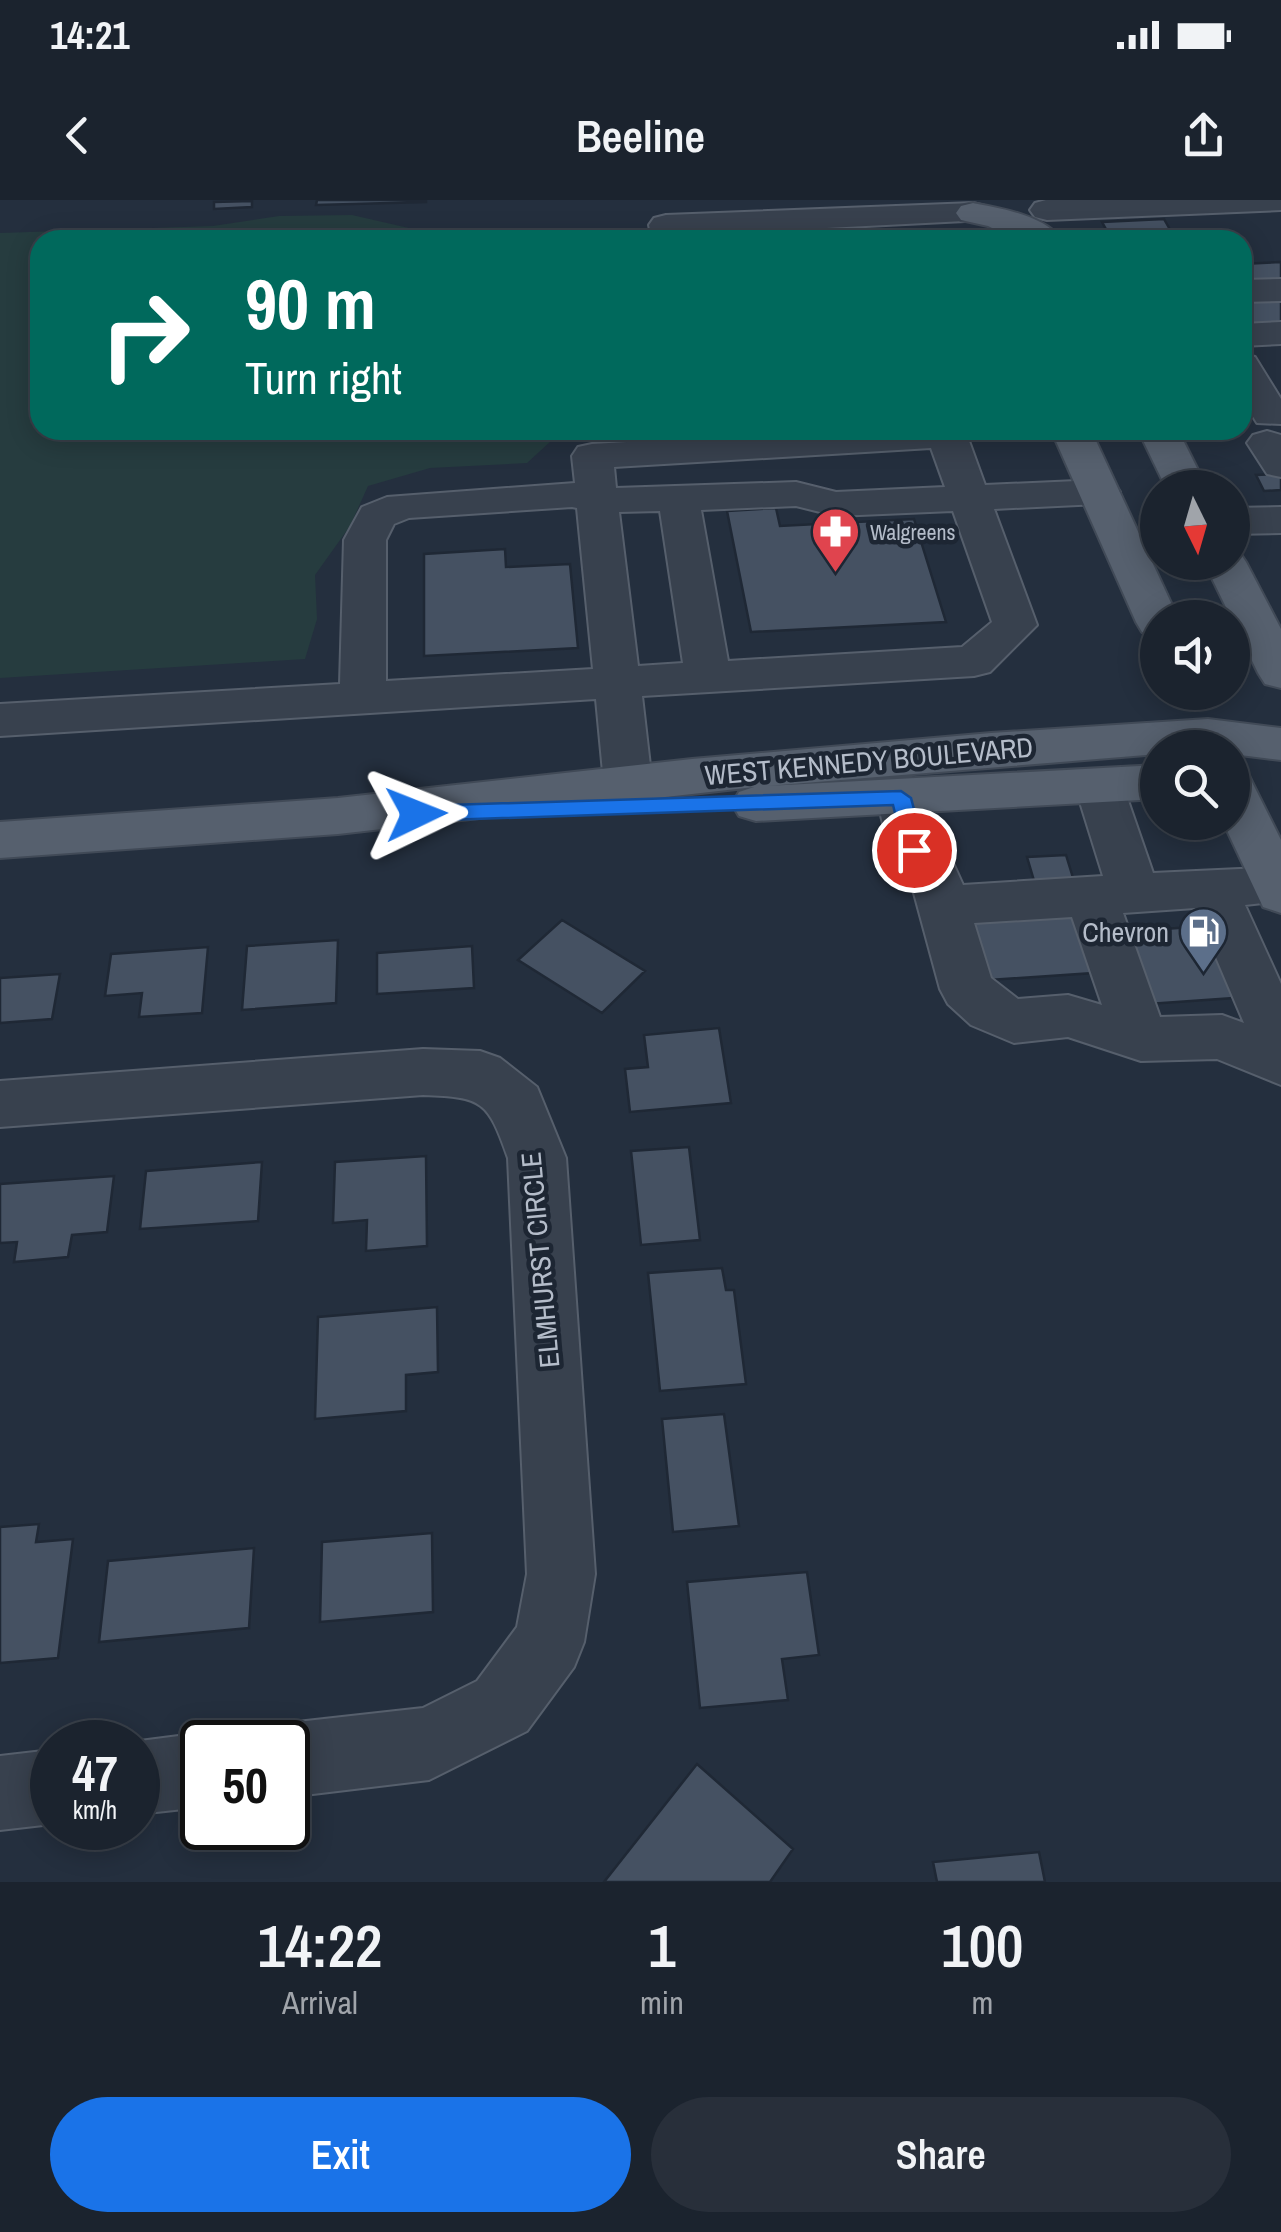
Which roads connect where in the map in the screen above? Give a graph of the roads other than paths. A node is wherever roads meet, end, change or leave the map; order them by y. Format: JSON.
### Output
{"nodes":[{"id":1,"x":1280,"y":200,"type":"edge"},
{"id":2,"x":975,"y":218,"type":"edge"},
{"id":3,"x":1049,"y":222,"type":"edge"},
{"id":4,"x":877,"y":228,"type":"edge"},
{"id":5,"x":667,"y":230,"type":"edge"},
{"id":6,"x":1281,"y":290,"type":"edge"},
{"id":7,"x":1252,"y":291,"type":"edge"},
{"id":8,"x":1281,"y":333,"type":"edge"},
{"id":9,"x":1252,"y":334,"type":"edge"},
{"id":10,"x":1252,"y":391,"type":"edge"},
{"id":11,"x":1268,"y":432,"type":"edge"},
{"id":12,"x":701,"y":440,"type":"edge"},
{"id":13,"x":949,"y":440,"type":"edge"},
{"id":14,"x":1076,"y":440,"type":"edge"},
{"id":15,"x":1163,"y":440,"type":"edge"},
{"id":16,"x":666,"y":441,"type":"edge"},
{"id":17,"x":592,"y":461,"type":"edge"},
{"id":18,"x":1178,"y":470,"type":"edge"},
{"id":19,"x":1099,"y":492,"type":"junction"},
{"id":20,"x":678,"y":497,"type":"junction"},
{"id":21,"x":970,"y":498,"type":"junction"},
{"id":22,"x":1281,"y":520,"type":"edge"},
{"id":23,"x":1250,"y":521,"type":"edge"},
{"id":24,"x":1234,"y":580,"type":"edge"},
{"id":25,"x":1148,"y":600,"type":"edge"},
{"id":26,"x":1281,"y":673,"type":"edge"},
{"id":27,"x":708,"y":679,"type":"junction"},
{"id":28,"x":617,"y":684,"type":"junction"},
{"id":29,"x":363,"y":699,"type":"junction"},
{"id":30,"x":0,"y":720,"type":"edge"},
{"id":31,"x":1204,"y":725,"type":"edge"},
{"id":32,"x":1281,"y":744,"type":"edge"},
{"id":33,"x":1281,"y":762,"type":"edge"},
{"id":34,"x":1250,"y":771,"type":"edge"},
{"id":35,"x":628,"y":783,"type":"junction"},
{"id":36,"x":1140,"y":783,"type":"edge"},
{"id":37,"x":1098,"y":786,"type":"junction"},
{"id":38,"x":901,"y":798,"type":"junction"},
{"id":39,"x":338,"y":816,"type":"junction"},
{"id":40,"x":1250,"y":827,"type":"edge"},
{"id":41,"x":0,"y":840,"type":"edge"},
{"id":42,"x":1212,"y":889,"type":"junction"},
{"id":43,"x":1279,"y":889,"type":"edge"},
{"id":44,"x":1112,"y":896,"type":"junction"},
{"id":45,"x":944,"y":906,"type":"junction"},
{"id":46,"x":1141,"y":1039,"type":"junction"},
{"id":47,"x":1281,"y":1044,"type":"edge"},
{"id":48,"x":1281,"y":1063,"type":"edge"},
{"id":49,"x":0,"y":1104,"type":"edge"},
{"id":50,"x":310,"y":1758,"type":"edge"},
{"id":51,"x":30,"y":1790,"type":"edge"},
{"id":52,"x":0,"y":1793,"type":"edge"}],
"edges":[{"from":1,"to":3,"type":"street"},
{"from":2,"to":3,"type":"main road"},
{"from":2,"to":4,"type":"street"},
{"from":4,"to":5,"type":"street"},
{"from":6,"to":7,"type":"street"},
{"from":8,"to":9,"type":"street"},
{"from":10,"to":11,"type":"street"},
{"from":12,"to":16,"type":"street"},
{"from":13,"to":21,"type":"street"},
{"from":14,"to":19,"type":"main road"},
{"from":15,"to":18,"type":"main road"},
{"from":16,"to":17,"type":"street"},
{"from":17,"to":20,"type":"street"},
{"from":17,"to":28,"type":"street"},
{"from":17,"to":29,"type":"street"},
{"from":19,"to":21,"type":"street"},
{"from":19,"to":25,"type":"main road"},
{"from":20,"to":21,"type":"street"},
{"from":20,"to":27,"type":"street"},
{"from":21,"to":27,"type":"street"},
{"from":22,"to":23,"type":"street"},
{"from":24,"to":26,"type":"main road"},
{"from":27,"to":28,"type":"street"},
{"from":28,"to":29,"type":"street"},
{"from":28,"to":35,"type":"street"},
{"from":29,"to":30,"type":"street"},
{"from":31,"to":32,"type":"main road","name":"WEST KENNEDY BOULEVARD"},
{"from":31,"to":35,"type":"main road","name":"WEST KENNEDY BOULEVARD"},
{"from":33,"to":34,"type":"main road"},
{"from":35,"to":39,"type":"main road","name":"WEST KENNEDY BOULEVARD"},
{"from":36,"to":37,"type":"main road","name":"WEST KENNEDY BOULEVARD"},
{"from":37,"to":38,"type":"main road","name":"WEST KENNEDY BOULEVARD"},
{"from":37,"to":44,"type":"street"},
{"from":38,"to":39,"type":"main road","name":"WEST KENNEDY BOULEVARD"},
{"from":38,"to":45,"type":"street"},
{"from":39,"to":41,"type":"main road","name":"WEST KENNEDY BOULEVARD"},
{"from":40,"to":43,"type":"main road"},
{"from":42,"to":43,"type":"street"},
{"from":42,"to":44,"type":"street"},
{"from":42,"to":47,"type":"street"},
{"from":44,"to":45,"type":"street"},
{"from":44,"to":46,"type":"street"},
{"from":45,"to":46,"type":"street"},
{"from":46,"to":48,"type":"street"},
{"from":49,"to":50,"type":"street","name":"ELMHURST CIRCLE"},
{"from":51,"to":52,"type":"street"}]}
